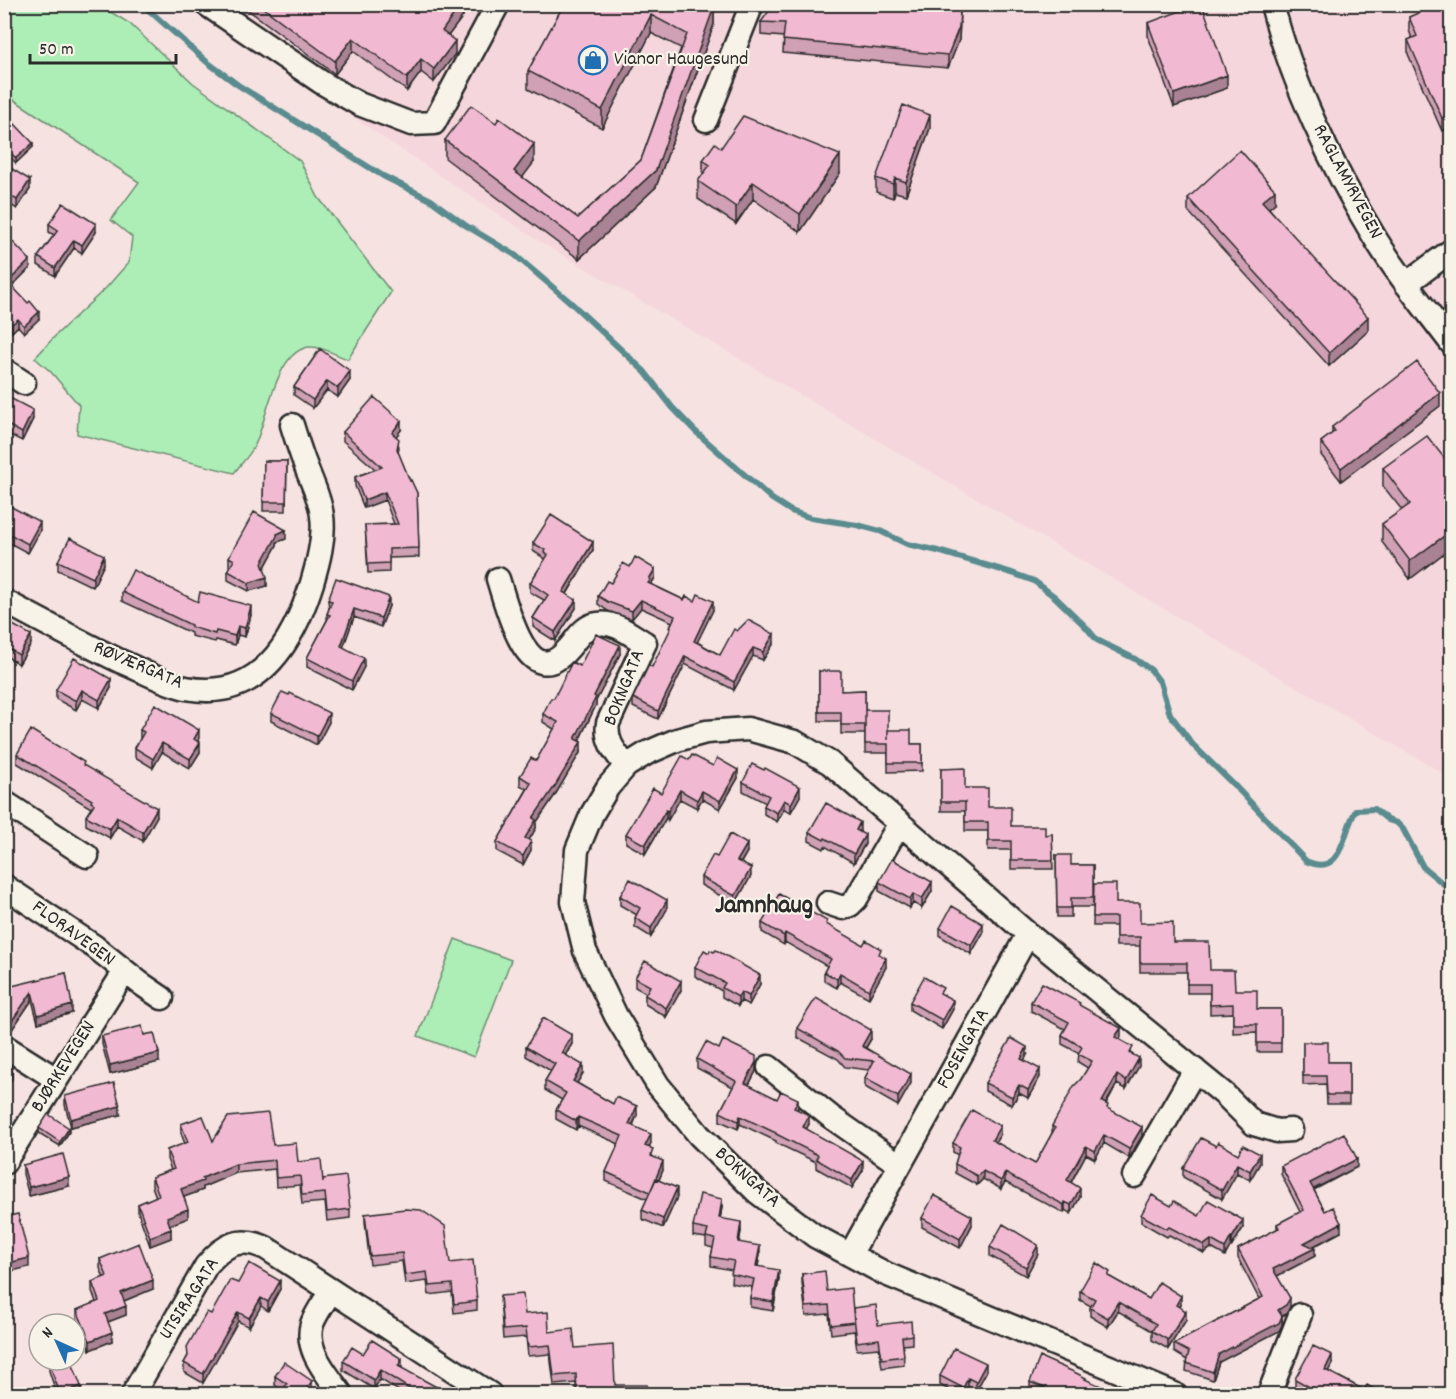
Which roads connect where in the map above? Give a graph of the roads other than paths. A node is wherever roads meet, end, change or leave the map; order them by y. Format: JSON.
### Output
{"nodes":[{"id":1,"x":206,"y":4,"type":"edge"},
{"id":2,"x":498,"y":4,"type":"edge"},
{"id":3,"x":752,"y":4,"type":"edge"},
{"id":4,"x":1272,"y":4,"type":"edge"},
{"id":5,"x":706,"y":120,"type":"dead end"},
{"id":6,"x":1452,"y":250,"type":"edge"},
{"id":7,"x":1406,"y":284,"type":"junction"},
{"id":8,"x":1452,"y":344,"type":"edge"},
{"id":9,"x":4,"y":370,"type":"edge"},
{"id":10,"x":24,"y":383,"type":"dead end"},
{"id":11,"x":292,"y":425,"type":"dead end"},
{"id":12,"x":498,"y":579,"type":"dead end"},
{"id":13,"x":4,"y":602,"type":"edge"},
{"id":14,"x":626,"y":766,"type":"junction"},
{"id":15,"x":4,"y":802,"type":"edge"},
{"id":16,"x":900,"y":823,"type":"junction"},
{"id":17,"x":87,"y":856,"type":"dead end"},
{"id":18,"x":4,"y":886,"type":"edge"},
{"id":19,"x":828,"y":903,"type":"dead end"},
{"id":20,"x":1028,"y":934,"type":"junction"},
{"id":21,"x":132,"y":977,"type":"junction"},
{"id":22,"x":162,"y":998,"type":"dead end"},
{"id":23,"x":4,"y":1046,"type":"edge"},
{"id":24,"x":769,"y":1067,"type":"dead end"},
{"id":25,"x":1195,"y":1070,"type":"junction"},
{"id":26,"x":56,"y":1079,"type":"junction"},
{"id":27,"x":1291,"y":1130,"type":"dead end"},
{"id":28,"x":4,"y":1162,"type":"edge"},
{"id":29,"x":900,"y":1165,"type":"junction"},
{"id":30,"x":1134,"y":1176,"type":"dead end"},
{"id":31,"x":850,"y":1255,"type":"junction"},
{"id":32,"x":331,"y":1292,"type":"junction"},
{"id":33,"x":1300,"y":1315,"type":"dead end"},
{"id":34,"x":133,"y":1395,"type":"edge"},
{"id":35,"x":341,"y":1395,"type":"edge"},
{"id":36,"x":490,"y":1395,"type":"edge"},
{"id":37,"x":1174,"y":1395,"type":"edge"},
{"id":38,"x":1269,"y":1395,"type":"edge"}],
"edges":[{"from":1,"to":2,"type":"street"},
{"from":3,"to":5,"type":"street"},
{"from":4,"to":7,"type":"street","name":"RAGLAMYRVEGEN"},
{"from":6,"to":7,"type":"street"},
{"from":7,"to":8,"type":"street","name":"RAGLAMYRVEGEN"},
{"from":9,"to":10,"type":"street"},
{"from":11,"to":13,"type":"street","name":"RØVÆRGATA"},
{"from":12,"to":14,"type":"street","name":"BOKNGATA"},
{"from":14,"to":16,"type":"street","name":"BOKNGATA"},
{"from":14,"to":31,"type":"street","name":"BOKNGATA"},
{"from":15,"to":17,"type":"street"},
{"from":16,"to":19,"type":"street"},
{"from":16,"to":20,"type":"street","name":"BOKNGATA"},
{"from":18,"to":21,"type":"street","name":"FLORAVEGEN"},
{"from":20,"to":25,"type":"street","name":"BOKNGATA"},
{"from":20,"to":29,"type":"street","name":"FOSENGATA"},
{"from":21,"to":22,"type":"street","name":"FLORAVEGEN"},
{"from":21,"to":26,"type":"street","name":"BJØRKEVEGEN"},
{"from":23,"to":26,"type":"street"},
{"from":24,"to":29,"type":"street"},
{"from":25,"to":27,"type":"street","name":"BOKNGATA"},
{"from":25,"to":30,"type":"street"},
{"from":26,"to":28,"type":"street","name":"BJØRKEVEGEN"},
{"from":29,"to":31,"type":"street","name":"FOSENGATA"},
{"from":31,"to":37,"type":"street","name":"BOKNGATA"},
{"from":32,"to":34,"type":"street","name":"UTSIRAGATA"},
{"from":32,"to":35,"type":"street"},
{"from":32,"to":36,"type":"street","name":"UTSIRAGATA"},
{"from":33,"to":38,"type":"street"}]}
